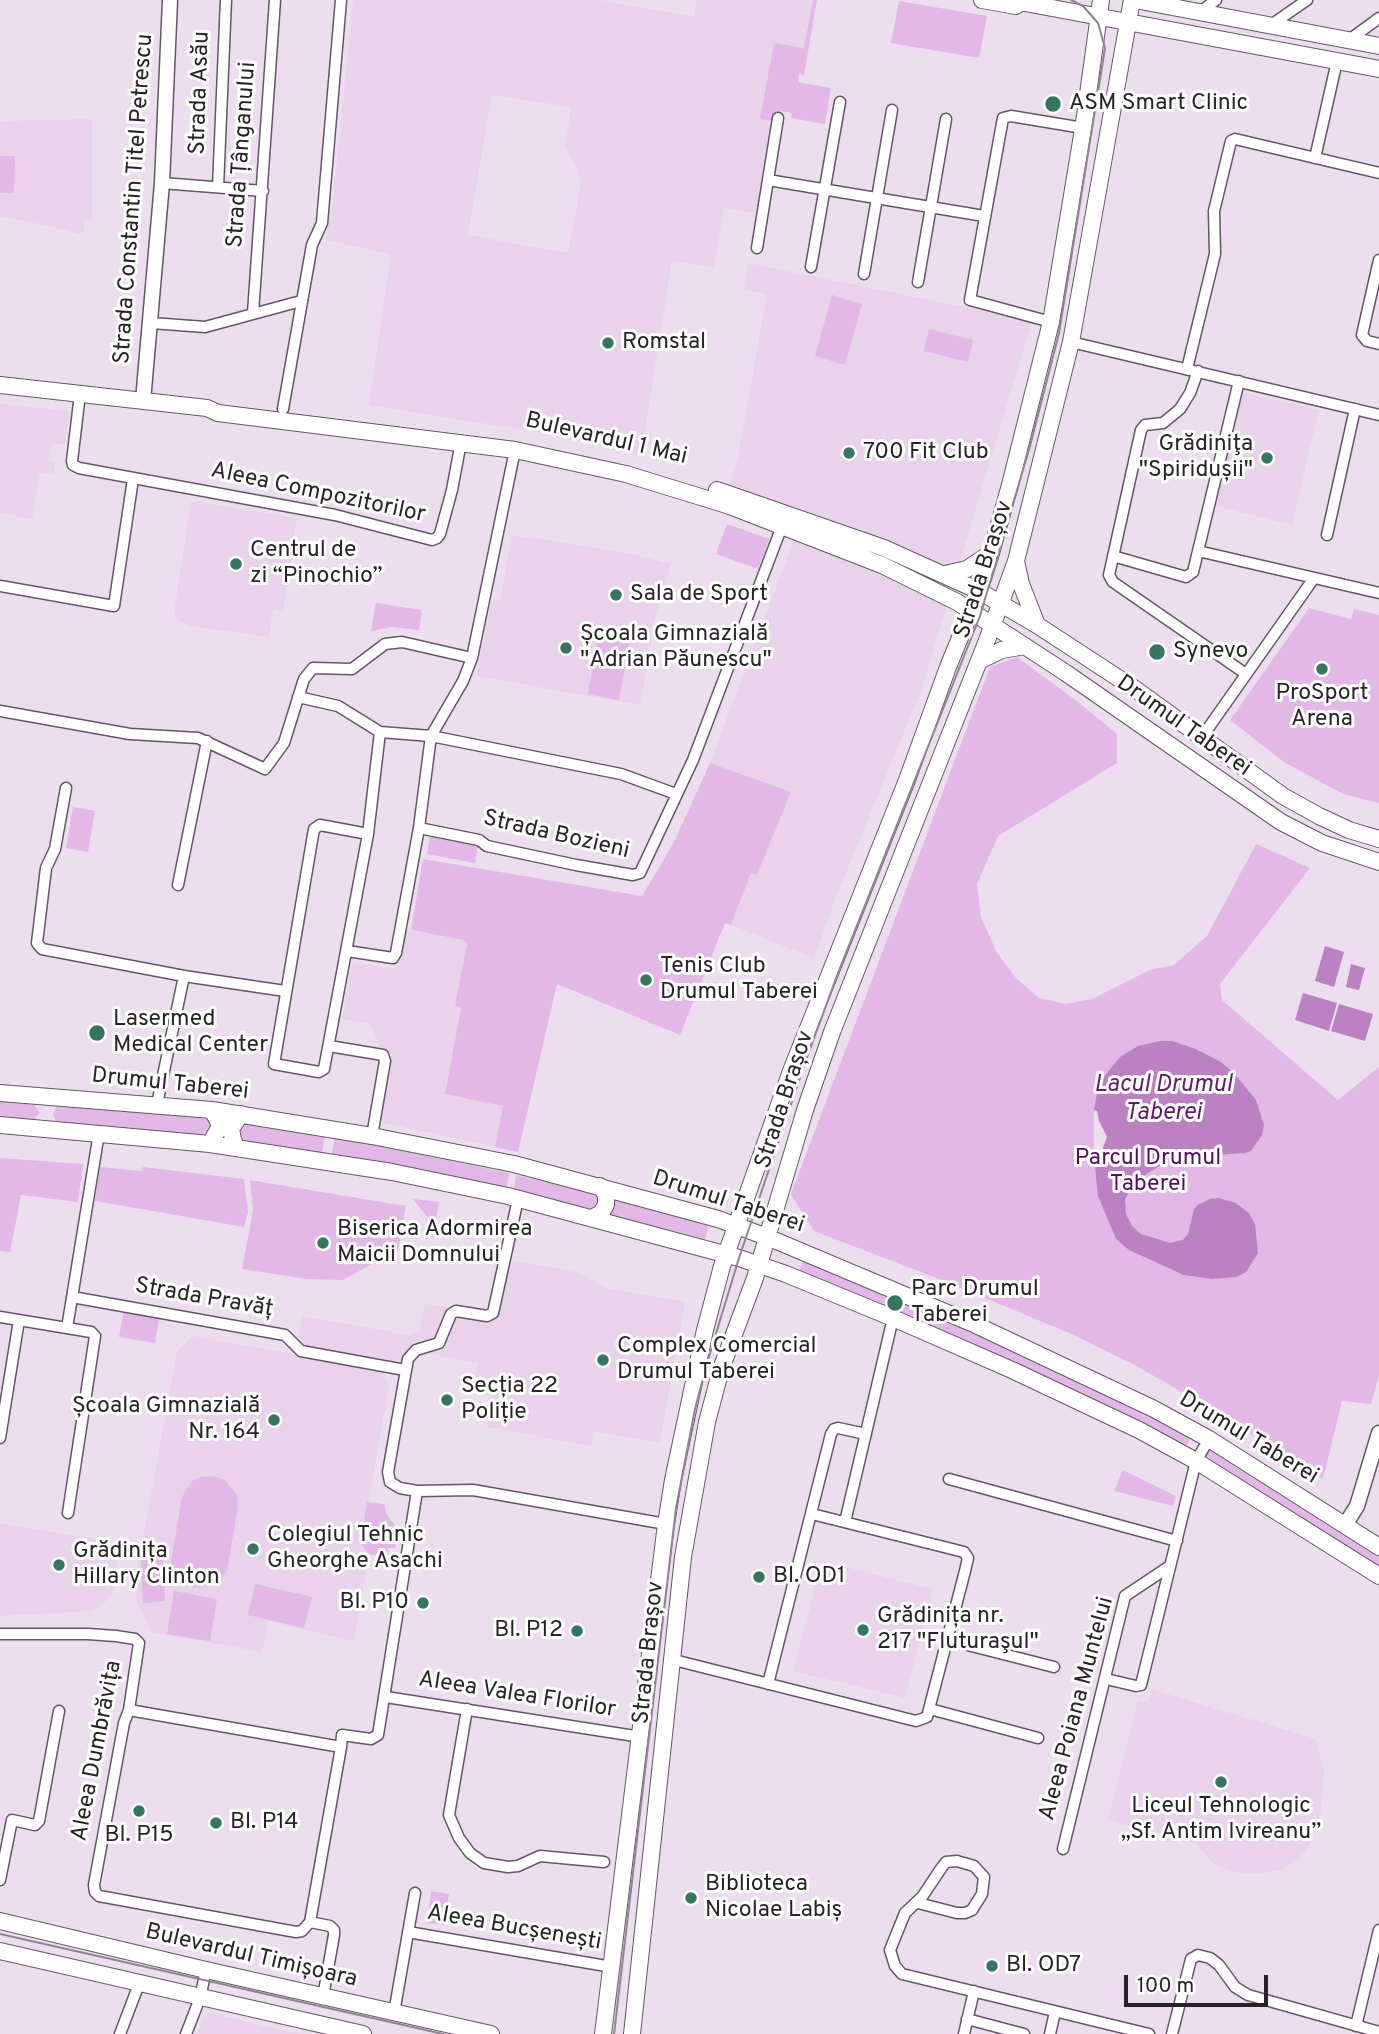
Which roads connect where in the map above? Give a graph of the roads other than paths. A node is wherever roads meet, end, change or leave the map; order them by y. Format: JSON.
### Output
{"nodes":[{"id":1,"x":170,"y":0,"type":"edge"},
{"id":2,"x":226,"y":0,"type":"edge"},
{"id":3,"x":275,"y":0,"type":"edge"},
{"id":4,"x":341,"y":0,"type":"edge"},
{"id":5,"x":982,"y":0,"type":"edge"},
{"id":6,"x":1009,"y":0,"type":"edge"},
{"id":7,"x":1101,"y":0,"type":"edge"},
{"id":8,"x":1134,"y":0,"type":"edge"},
{"id":9,"x":1180,"y":0,"type":"edge"},
{"id":10,"x":1307,"y":0,"type":"edge"},
{"id":11,"x":1207,"y":5,"type":"edge"},
{"id":12,"x":1098,"y":18,"type":"junction"},
{"id":13,"x":1379,"y":18,"type":"edge"},
{"id":14,"x":1128,"y":24,"type":"junction"},
{"id":15,"x":1271,"y":25,"type":"junction"},
{"id":16,"x":1096,"y":38,"type":"junction"},
{"id":17,"x":1349,"y":40,"type":"junction"},
{"id":18,"x":1379,"y":46,"type":"edge"},
{"id":19,"x":1337,"y":61,"type":"junction"},
{"id":20,"x":1379,"y":69,"type":"edge"},
{"id":21,"x":840,"y":102,"type":"dead end"},
{"id":22,"x":892,"y":110,"type":"dead end"},
{"id":23,"x":778,"y":118,"type":"dead end"},
{"id":24,"x":946,"y":119,"type":"dead end"},
{"id":25,"x":1083,"y":128,"type":"junction"},
{"id":26,"x":1315,"y":158,"type":"junction"},
{"id":27,"x":1379,"y":173,"type":"edge"},
{"id":28,"x":768,"y":180,"type":"junction"},
{"id":29,"x":162,"y":183,"type":"junction"},
{"id":30,"x":218,"y":187,"type":"junction"},
{"id":31,"x":825,"y":189,"type":"junction"},
{"id":32,"x":263,"y":191,"type":"junction"},
{"id":33,"x":877,"y":198,"type":"junction"},
{"id":34,"x":931,"y":207,"type":"junction"},
{"id":35,"x":984,"y":216,"type":"junction"},
{"id":36,"x":757,"y":248,"type":"dead end"},
{"id":37,"x":1379,"y":260,"type":"edge"},
{"id":38,"x":811,"y":267,"type":"dead end"},
{"id":39,"x":864,"y":274,"type":"dead end"},
{"id":40,"x":918,"y":282,"type":"dead end"},
{"id":41,"x":301,"y":301,"type":"junction"},
{"id":42,"x":253,"y":313,"type":"junction"},
{"id":43,"x":1051,"y":322,"type":"junction"},
{"id":44,"x":151,"y":323,"type":"junction"},
{"id":45,"x":1071,"y":342,"type":"junction"},
{"id":46,"x":1379,"y":344,"type":"edge"},
{"id":47,"x":1192,"y":370,"type":"junction"},
{"id":48,"x":1239,"y":381,"type":"junction"},
{"id":49,"x":0,"y":385,"type":"edge"},
{"id":50,"x":80,"y":394,"type":"junction"},
{"id":51,"x":143,"y":401,"type":"junction"},
{"id":52,"x":207,"y":408,"type":"junction"},
{"id":53,"x":283,"y":409,"type":"junction"},
{"id":54,"x":1355,"y":409,"type":"junction"},
{"id":55,"x":1379,"y":415,"type":"edge"},
{"id":56,"x":461,"y":442,"type":"junction"},
{"id":57,"x":515,"y":450,"type":"junction"},
{"id":58,"x":134,"y":480,"type":"junction"},
{"id":59,"x":782,"y":526,"type":"junction"},
{"id":60,"x":1327,"y":535,"type":"dead end"},
{"id":61,"x":1198,"y":551,"type":"junction"},
{"id":62,"x":991,"y":552,"type":"junction"},
{"id":63,"x":1113,"y":556,"type":"junction"},
{"id":64,"x":1016,"y":561,"type":"junction"},
{"id":65,"x":945,"y":575,"type":"junction"},
{"id":66,"x":1314,"y":578,"type":"junction"},
{"id":67,"x":0,"y":586,"type":"edge"},
{"id":68,"x":979,"y":591,"type":"junction"},
{"id":69,"x":1379,"y":593,"type":"edge"},
{"id":70,"x":944,"y":596,"type":"junction"},
{"id":71,"x":1001,"y":603,"type":"junction"},
{"id":72,"x":971,"y":610,"type":"junction"},
{"id":73,"x":993,"y":625,"type":"junction"},
{"id":74,"x":1037,"y":625,"type":"junction"},
{"id":75,"x":958,"y":640,"type":"junction"},
{"id":76,"x":1025,"y":646,"type":"junction"},
{"id":77,"x":472,"y":658,"type":"junction"},
{"id":78,"x":979,"y":661,"type":"junction"},
{"id":79,"x":1246,"y":674,"type":"junction"},
{"id":80,"x":298,"y":697,"type":"junction"},
{"id":81,"x":0,"y":711,"type":"edge"},
{"id":82,"x":380,"y":732,"type":"junction"},
{"id":83,"x":431,"y":736,"type":"junction"},
{"id":84,"x":1202,"y":737,"type":"junction"},
{"id":85,"x":207,"y":741,"type":"junction"},
{"id":86,"x":66,"y":788,"type":"dead end"},
{"id":87,"x":676,"y":794,"type":"junction"},
{"id":88,"x":1319,"y":816,"type":"junction"},
{"id":89,"x":419,"y":828,"type":"junction"},
{"id":90,"x":1349,"y":830,"type":"junction"},
{"id":91,"x":368,"y":834,"type":"junction"},
{"id":92,"x":1310,"y":837,"type":"junction"},
{"id":93,"x":1379,"y":839,"type":"edge"},
{"id":94,"x":1338,"y":849,"type":"junction"},
{"id":95,"x":1379,"y":862,"type":"edge"},
{"id":96,"x":178,"y":886,"type":"dead end"},
{"id":97,"x":347,"y":951,"type":"junction"},
{"id":98,"x":184,"y":976,"type":"junction"},
{"id":99,"x":285,"y":991,"type":"junction"},
{"id":100,"x":329,"y":1046,"type":"junction"},
{"id":101,"x":0,"y":1093,"type":"edge"},
{"id":102,"x":48,"y":1096,"type":"junction"},
{"id":103,"x":157,"y":1104,"type":"junction"},
{"id":104,"x":212,"y":1110,"type":"junction"},
{"id":105,"x":241,"y":1114,"type":"junction"},
{"id":106,"x":0,"y":1125,"type":"edge"},
{"id":107,"x":45,"y":1128,"type":"junction"},
{"id":108,"x":99,"y":1133,"type":"junction"},
{"id":109,"x":372,"y":1136,"type":"junction"},
{"id":110,"x":210,"y":1144,"type":"junction"},
{"id":111,"x":237,"y":1147,"type":"junction"},
{"id":112,"x":600,"y":1186,"type":"junction"},
{"id":113,"x":518,"y":1199,"type":"junction"},
{"id":114,"x":592,"y":1218,"type":"junction"},
{"id":115,"x":737,"y":1226,"type":"junction"},
{"id":116,"x":767,"y":1237,"type":"junction"},
{"id":117,"x":726,"y":1254,"type":"junction"},
{"id":118,"x":758,"y":1264,"type":"junction"},
{"id":119,"x":72,"y":1297,"type":"junction"},
{"id":120,"x":0,"y":1317,"type":"edge"},
{"id":121,"x":893,"y":1318,"type":"junction"},
{"id":122,"x":19,"y":1320,"type":"junction"},
{"id":123,"x":67,"y":1328,"type":"junction"},
{"id":124,"x":405,"y":1370,"type":"junction"},
{"id":125,"x":866,"y":1434,"type":"junction"},
{"id":126,"x":1379,"y":1434,"type":"edge"},
{"id":127,"x":0,"y":1438,"type":"edge"},
{"id":128,"x":1209,"y":1439,"type":"junction"},
{"id":129,"x":1196,"y":1461,"type":"junction"},
{"id":130,"x":949,"y":1479,"type":"dead end"},
{"id":131,"x":417,"y":1491,"type":"junction"},
{"id":132,"x":68,"y":1513,"type":"dead end"},
{"id":133,"x":812,"y":1514,"type":"junction"},
{"id":134,"x":845,"y":1522,"type":"junction"},
{"id":135,"x":666,"y":1524,"type":"junction"},
{"id":136,"x":1345,"y":1525,"type":"junction"},
{"id":137,"x":1177,"y":1541,"type":"junction"},
{"id":138,"x":1379,"y":1547,"type":"edge"},
{"id":139,"x":1170,"y":1566,"type":"junction"},
{"id":140,"x":1379,"y":1576,"type":"edge"},
{"id":141,"x":0,"y":1634,"type":"edge"},
{"id":142,"x":948,"y":1640,"type":"junction"},
{"id":143,"x":674,"y":1660,"type":"junction"},
{"id":144,"x":1054,"y":1667,"type":"dead end"},
{"id":145,"x":1106,"y":1679,"type":"junction"},
{"id":146,"x":768,"y":1684,"type":"junction"},
{"id":147,"x":386,"y":1697,"type":"junction"},
{"id":148,"x":467,"y":1709,"type":"junction"},
{"id":149,"x":930,"y":1709,"type":"junction"},
{"id":150,"x":129,"y":1710,"type":"junction"},
{"id":151,"x":59,"y":1711,"type":"dead end"},
{"id":152,"x":641,"y":1737,"type":"junction"},
{"id":153,"x":1038,"y":1738,"type":"dead end"},
{"id":154,"x":341,"y":1747,"type":"junction"},
{"id":155,"x":1063,"y":1849,"type":"dead end"},
{"id":156,"x":3,"y":1859,"type":"edge"},
{"id":157,"x":604,"y":1862,"type":"dead end"},
{"id":158,"x":0,"y":1880,"type":"edge"},
{"id":159,"x":415,"y":1893,"type":"dead end"},
{"id":160,"x":918,"y":1903,"type":"junction"},
{"id":161,"x":0,"y":1921,"type":"edge"},
{"id":162,"x":310,"y":1922,"type":"junction"},
{"id":163,"x":1379,"y":1930,"type":"edge"},
{"id":164,"x":408,"y":1932,"type":"junction"},
{"id":165,"x":0,"y":1951,"type":"edge"},
{"id":166,"x":612,"y":1967,"type":"junction"},
{"id":167,"x":206,"y":1970,"type":"junction"},
{"id":168,"x":139,"y":1984,"type":"junction"},
{"id":169,"x":974,"y":1991,"type":"junction"},
{"id":170,"x":323,"y":1997,"type":"junction"},
{"id":171,"x":200,"y":1998,"type":"junction"},
{"id":172,"x":1055,"y":2012,"type":"junction"},
{"id":173,"x":394,"y":2013,"type":"junction"},
{"id":174,"x":967,"y":2019,"type":"junction"},
{"id":175,"x":1356,"y":2026,"type":"junction"},
{"id":176,"x":1379,"y":2032,"type":"edge"},
{"id":177,"x":120,"y":2034,"type":"edge"},
{"id":178,"x":186,"y":2034,"type":"edge"},
{"id":179,"x":363,"y":2034,"type":"edge"},
{"id":180,"x":491,"y":2034,"type":"edge"},
{"id":181,"x":603,"y":2034,"type":"edge"},
{"id":182,"x":632,"y":2034,"type":"edge"},
{"id":183,"x":964,"y":2034,"type":"edge"},
{"id":184,"x":1024,"y":2034,"type":"edge"},
{"id":185,"x":1050,"y":2034,"type":"edge"},
{"id":186,"x":1149,"y":2034,"type":"edge"},
{"id":187,"x":1172,"y":2034,"type":"edge"}],
"edges":[{"from":1,"to":29,"type":"street","name":"Strada Constantin Titel Petrescu"},
{"from":2,"to":30,"type":"street","name":"Strada Asău"},
{"from":3,"to":32,"type":"street","name":"Strada Țânganului"},
{"from":4,"to":41,"type":"street"},
{"from":5,"to":16,"type":"main road"},
{"from":6,"to":12,"type":"main road"},
{"from":7,"to":12,"type":"main road","name":"Strada Brașov"},
{"from":8,"to":11,"type":"main road"},
{"from":8,"to":14,"type":"main road","name":"Strada Brașov"},
{"from":9,"to":11,"type":"main road"},
{"from":10,"to":15,"type":"street"},
{"from":11,"to":15,"type":"main road"},
{"from":12,"to":14,"type":"main road"},
{"from":12,"to":16,"type":"main road","name":"Strada Brașov"},
{"from":13,"to":17,"type":"street"},
{"from":14,"to":19,"type":"main road"},
{"from":14,"to":45,"type":"main road","name":"Strada Brașov"},
{"from":15,"to":17,"type":"main road"},
{"from":16,"to":25,"type":"main road","name":"Strada Brașov"},
{"from":17,"to":18,"type":"main road"},
{"from":19,"to":20,"type":"main road"},
{"from":19,"to":26,"type":"street"},
{"from":21,"to":31,"type":"street"},
{"from":22,"to":33,"type":"street"},
{"from":23,"to":28,"type":"street"},
{"from":24,"to":34,"type":"street"},
{"from":25,"to":35,"type":"street"},
{"from":25,"to":43,"type":"main road","name":"Strada Brașov"},
{"from":26,"to":27,"type":"street"},
{"from":26,"to":47,"type":"street"},
{"from":28,"to":31,"type":"street"},
{"from":28,"to":36,"type":"street"},
{"from":29,"to":30,"type":"street","name":"Strada Asău"},
{"from":29,"to":44,"type":"street","name":"Strada Constantin Titel Petrescu"},
{"from":30,"to":32,"type":"street","name":"Strada Asău"},
{"from":31,"to":33,"type":"street"},
{"from":31,"to":38,"type":"street"},
{"from":32,"to":42,"type":"street","name":"Strada Țânganului"},
{"from":33,"to":34,"type":"street"},
{"from":33,"to":39,"type":"street"},
{"from":34,"to":35,"type":"street"},
{"from":34,"to":40,"type":"street"},
{"from":35,"to":43,"type":"street"},
{"from":37,"to":46,"type":"street"},
{"from":41,"to":42,"type":"street"},
{"from":41,"to":53,"type":"street"},
{"from":42,"to":44,"type":"street"},
{"from":43,"to":62,"type":"main road","name":"Strada Brașov"},
{"from":44,"to":51,"type":"street","name":"Strada Constantin Titel Petrescu"},
{"from":45,"to":47,"type":"street"},
{"from":45,"to":64,"type":"main road","name":"Strada Brașov"},
{"from":47,"to":48,"type":"street"},
{"from":47,"to":63,"type":"street"},
{"from":48,"to":54,"type":"street"},
{"from":48,"to":61,"type":"street"},
{"from":49,"to":50,"type":"main road","name":"Bulevardul 1 Mai"},
{"from":50,"to":51,"type":"main road","name":"Bulevardul 1 Mai"},
{"from":50,"to":58,"type":"street","name":"Aleea Compozitorilor"},
{"from":51,"to":52,"type":"main road","name":"Bulevardul 1 Mai"},
{"from":52,"to":53,"type":"main road","name":"Bulevardul 1 Mai"},
{"from":52,"to":56,"type":"main road","name":"Bulevardul 1 Mai"},
{"from":53,"to":65,"type":"main road","name":"Bulevardul 1 Mai"},
{"from":54,"to":55,"type":"street"},
{"from":54,"to":60,"type":"street"},
{"from":56,"to":57,"type":"main road","name":"Bulevardul 1 Mai"},
{"from":56,"to":58,"type":"street","name":"Aleea Compozitorilor"},
{"from":57,"to":59,"type":"main road","name":"Bulevardul 1 Mai"},
{"from":57,"to":77,"type":"street"},
{"from":58,"to":67,"type":"street"},
{"from":59,"to":70,"type":"main road","name":"Bulevardul 1 Mai"},
{"from":59,"to":87,"type":"street","name":"Strada Bozieni"},
{"from":61,"to":63,"type":"street"},
{"from":61,"to":66,"type":"street"},
{"from":62,"to":65,"type":"main road"},
{"from":62,"to":68,"type":"main road","name":"Strada Brașov"},
{"from":63,"to":79,"type":"street"},
{"from":64,"to":71,"type":"main road","name":"Strada Brașov"},
{"from":64,"to":74,"type":"main road"},
{"from":65,"to":68,"type":"main road","name":"Bulevardul 1 Mai"},
{"from":66,"to":69,"type":"street"},
{"from":66,"to":79,"type":"street"},
{"from":68,"to":71,"type":"main road","name":"Drumul Taberei"},
{"from":68,"to":72,"type":"main road","name":"Strada Brașov"},
{"from":70,"to":72,"type":"main road","name":"Bulevardul 1 Mai"},
{"from":70,"to":75,"type":"main road"},
{"from":71,"to":73,"type":"main road","name":"Strada Brașov"},
{"from":71,"to":74,"type":"main road","name":"Drumul Taberei"},
{"from":72,"to":73,"type":"main road","name":"Drumul Taberei"},
{"from":72,"to":75,"type":"main road","name":"Strada Brașov"},
{"from":73,"to":76,"type":"main road","name":"Drumul Taberei"},
{"from":73,"to":78,"type":"main road","name":"Strada Brașov"},
{"from":74,"to":84,"type":"main road","name":"Drumul Taberei"},
{"from":75,"to":115,"type":"main road","name":"Strada Brașov"},
{"from":76,"to":78,"type":"main road"},
{"from":76,"to":92,"type":"main road","name":"Drumul Taberei"},
{"from":77,"to":80,"type":"street"},
{"from":77,"to":83,"type":"street"},
{"from":78,"to":116,"type":"main road","name":"Strada Brașov"},
{"from":79,"to":84,"type":"street"},
{"from":80,"to":82,"type":"street"},
{"from":80,"to":85,"type":"street"},
{"from":81,"to":85,"type":"street"},
{"from":82,"to":83,"type":"street"},
{"from":82,"to":91,"type":"street"},
{"from":83,"to":87,"type":"street"},
{"from":83,"to":89,"type":"street"},
{"from":84,"to":88,"type":"main road","name":"Drumul Taberei"},
{"from":85,"to":96,"type":"street"},
{"from":86,"to":98,"type":"street"},
{"from":87,"to":89,"type":"street","name":"Strada Bozieni"},
{"from":88,"to":90,"type":"main road","name":"Drumul Taberei"},
{"from":88,"to":92,"type":"main road"},
{"from":89,"to":97,"type":"street"},
{"from":90,"to":93,"type":"main road","name":"Drumul Taberei"},
{"from":90,"to":94,"type":"main road"},
{"from":91,"to":97,"type":"street"},
{"from":91,"to":99,"type":"street"},
{"from":92,"to":94,"type":"main road","name":"Drumul Taberei"},
{"from":94,"to":95,"type":"main road","name":"Drumul Taberei"},
{"from":97,"to":100,"type":"street"},
{"from":98,"to":99,"type":"street"},
{"from":98,"to":103,"type":"street"},
{"from":99,"to":100,"type":"street"},
{"from":100,"to":109,"type":"street"},
{"from":101,"to":102,"type":"main road","name":"Drumul Taberei"},
{"from":102,"to":103,"type":"main road","name":"Drumul Taberei"},
{"from":102,"to":107,"type":"main road"},
{"from":103,"to":104,"type":"main road","name":"Drumul Taberei"},
{"from":104,"to":105,"type":"main road","name":"Drumul Taberei"},
{"from":104,"to":110,"type":"main road"},
{"from":105,"to":109,"type":"main road","name":"Drumul Taberei"},
{"from":105,"to":111,"type":"main road"},
{"from":106,"to":107,"type":"main road","name":"Drumul Taberei"},
{"from":107,"to":108,"type":"main road","name":"Drumul Taberei"},
{"from":108,"to":110,"type":"main road","name":"Drumul Taberei"},
{"from":108,"to":119,"type":"street"},
{"from":109,"to":112,"type":"main road","name":"Drumul Taberei"},
{"from":110,"to":111,"type":"main road","name":"Drumul Taberei"},
{"from":111,"to":113,"type":"main road","name":"Drumul Taberei"},
{"from":112,"to":114,"type":"main road"},
{"from":112,"to":115,"type":"main road","name":"Drumul Taberei"},
{"from":113,"to":114,"type":"main road","name":"Drumul Taberei"},
{"from":113,"to":124,"type":"street"},
{"from":114,"to":117,"type":"main road","name":"Drumul Taberei"},
{"from":115,"to":116,"type":"main road","name":"Drumul Taberei"},
{"from":115,"to":117,"type":"main road","name":"Strada Brașov"},
{"from":116,"to":118,"type":"main road","name":"Strada Brașov"},
{"from":116,"to":128,"type":"main road","name":"Drumul Taberei"},
{"from":117,"to":118,"type":"main road","name":"Drumul Taberei"},
{"from":117,"to":135,"type":"main road","name":"Strada Brașov"},
{"from":118,"to":121,"type":"main road","name":"Drumul Taberei"},
{"from":118,"to":143,"type":"main road","name":"Strada Brașov"},
{"from":119,"to":123,"type":"street"},
{"from":119,"to":124,"type":"street","name":"Strada Pravăț"},
{"from":120,"to":122,"type":"street"},
{"from":121,"to":125,"type":"street"},
{"from":121,"to":129,"type":"main road","name":"Drumul Taberei"},
{"from":122,"to":123,"type":"street"},
{"from":122,"to":127,"type":"street"},
{"from":123,"to":132,"type":"street"},
{"from":124,"to":131,"type":"street"},
{"from":125,"to":133,"type":"street"},
{"from":125,"to":134,"type":"street"},
{"from":126,"to":136,"type":"street"},
{"from":128,"to":129,"type":"street"},
{"from":128,"to":136,"type":"main road","name":"Drumul Taberei"},
{"from":129,"to":137,"type":"street"},
{"from":129,"to":140,"type":"main road","name":"Drumul Taberei"},
{"from":130,"to":137,"type":"street"},
{"from":131,"to":135,"type":"street"},
{"from":131,"to":147,"type":"street","name":"Aleea Valea Florilor"},
{"from":133,"to":134,"type":"street"},
{"from":133,"to":146,"type":"street"},
{"from":134,"to":142,"type":"street"},
{"from":135,"to":152,"type":"main road","name":"Strada Brașov"},
{"from":136,"to":138,"type":"main road","name":"Drumul Taberei"},
{"from":137,"to":139,"type":"street"},
{"from":139,"to":145,"type":"street","name":"Aleea Poiana Muntelui"},
{"from":139,"to":145,"type":"street"},
{"from":141,"to":150,"type":"street","name":"Aleea Dumbrăvița"},
{"from":142,"to":144,"type":"street"},
{"from":142,"to":149,"type":"street"},
{"from":143,"to":146,"type":"street"},
{"from":143,"to":182,"type":"main road","name":"Strada Brașov"},
{"from":145,"to":155,"type":"street","name":"Aleea Poiana Muntelui"},
{"from":146,"to":149,"type":"street"},
{"from":147,"to":148,"type":"street","name":"Aleea Valea Florilor"},
{"from":147,"to":154,"type":"street","name":"Aleea Valea Florilor"},
{"from":148,"to":152,"type":"street","name":"Aleea Valea Florilor"},
{"from":148,"to":157,"type":"street"},
{"from":149,"to":153,"type":"street"},
{"from":150,"to":154,"type":"street"},
{"from":150,"to":162,"type":"street","name":"Aleea Dumbrăvița"},
{"from":151,"to":156,"type":"street"},
{"from":152,"to":166,"type":"main road","name":"Strada Brașov"},
{"from":154,"to":162,"type":"street"},
{"from":156,"to":158,"type":"street"},
{"from":159,"to":164,"type":"street","name":"Aleea Bucșenești"},
{"from":160,"to":160,"type":"street"},
{"from":160,"to":169,"type":"street"},
{"from":161,"to":167,"type":"main road","name":"Bulevardul Timișoara"},
{"from":162,"to":170,"type":"street"},
{"from":163,"to":175,"type":"street"},
{"from":164,"to":166,"type":"street","name":"Aleea Bucșenești"},
{"from":164,"to":173,"type":"street","name":"Aleea Bucșenești"},
{"from":165,"to":168,"type":"main road"},
{"from":166,"to":181,"type":"main road","name":"Strada Brașov"},
{"from":167,"to":170,"type":"main road","name":"Bulevardul Timișoara"},
{"from":167,"to":171,"type":"street"},
{"from":168,"to":171,"type":"main road"},
{"from":168,"to":177,"type":"street"},
{"from":169,"to":172,"type":"street"},
{"from":169,"to":174,"type":"street"},
{"from":170,"to":173,"type":"main road","name":"Bulevardul Timișoara"},
{"from":171,"to":178,"type":"street"},
{"from":171,"to":179,"type":"main road"},
{"from":172,"to":185,"type":"street"},
{"from":172,"to":186,"type":"street"},
{"from":173,"to":180,"type":"main road","name":"Bulevardul Timișoara"},
{"from":174,"to":183,"type":"street"},
{"from":174,"to":184,"type":"street"},
{"from":175,"to":176,"type":"street"},
{"from":175,"to":187,"type":"street"}]}
